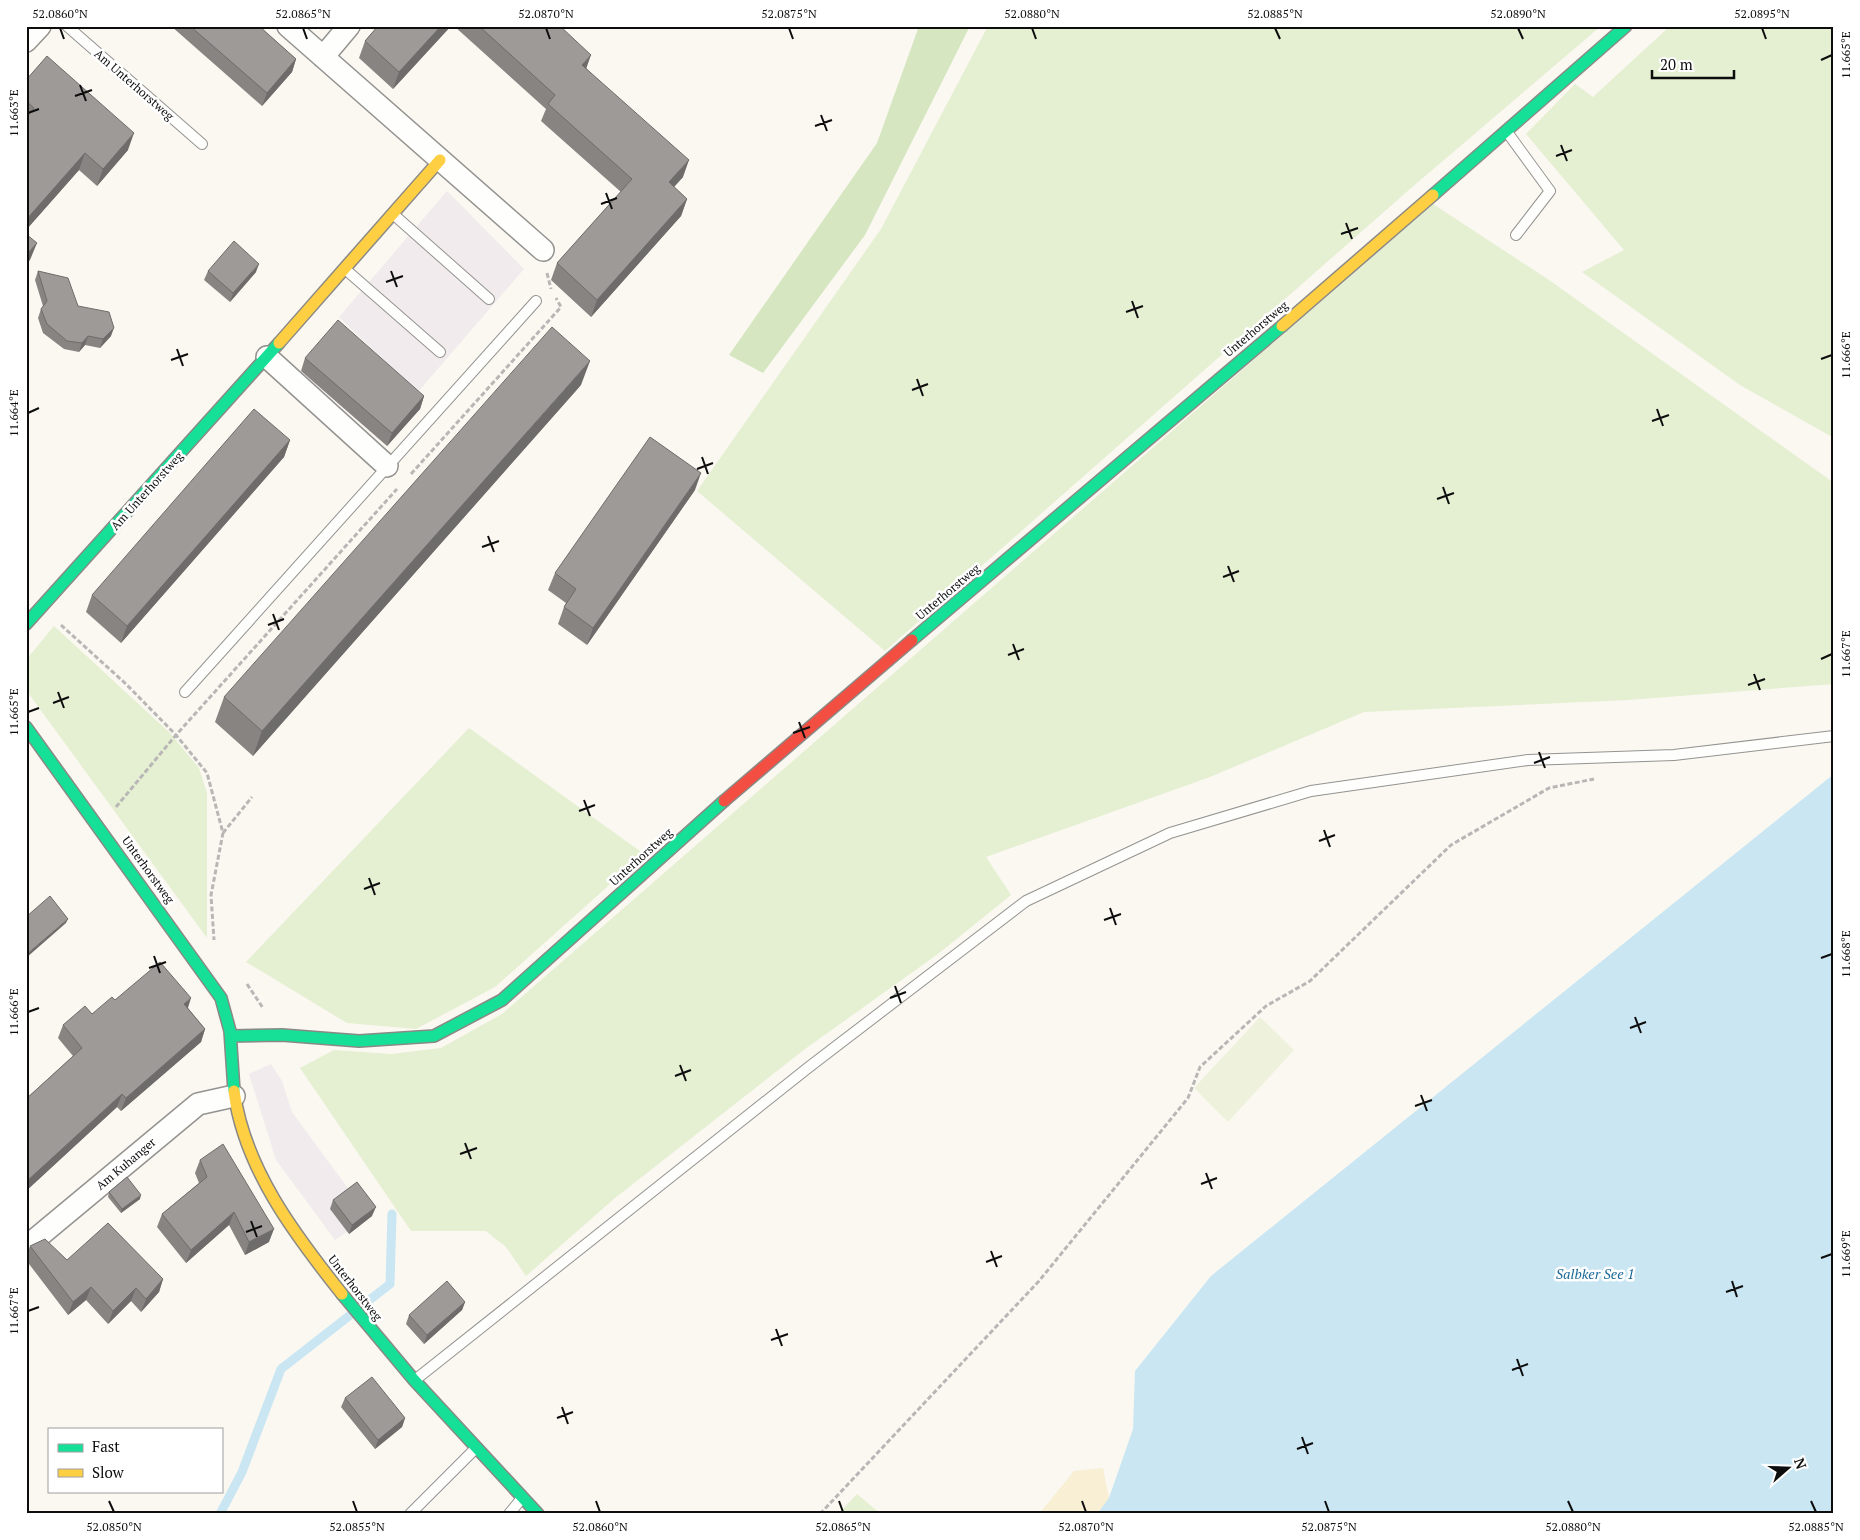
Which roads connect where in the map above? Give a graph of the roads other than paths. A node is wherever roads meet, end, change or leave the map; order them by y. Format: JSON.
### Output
{"nodes":[{"id":1,"x":40,"y":26,"type":"edge"},
{"id":2,"x":67,"y":26,"type":"edge"},
{"id":3,"x":288,"y":26,"type":"edge"},
{"id":4,"x":349,"y":26,"type":"edge"},
{"id":5,"x":1626,"y":26,"type":"edge"},
{"id":6,"x":26,"y":41,"type":"edge"},
{"id":7,"x":322,"y":57,"type":"junction"},
{"id":8,"x":1506,"y":131,"type":"junction"},
{"id":9,"x":202,"y":144,"type":"dead end"},
{"id":10,"x":440,"y":160,"type":"junction"},
{"id":11,"x":393,"y":213,"type":"junction"},
{"id":12,"x":1516,"y":235,"type":"dead end"},
{"id":13,"x":543,"y":250,"type":"dead end"},
{"id":14,"x":345,"y":268,"type":"junction"},
{"id":15,"x":489,"y":299,"type":"dead end"},
{"id":16,"x":536,"y":301,"type":"dead end"},
{"id":17,"x":440,"y":352,"type":"dead end"},
{"id":18,"x":267,"y":357,"type":"junction"},
{"id":19,"x":387,"y":466,"type":"junction"},
{"id":20,"x":26,"y":624,"type":"edge"},
{"id":21,"x":185,"y":692,"type":"dead end"},
{"id":22,"x":26,"y":727,"type":"edge"},
{"id":23,"x":1834,"y":736,"type":"edge"},
{"id":24,"x":232,"y":1036,"type":"junction"},
{"id":25,"x":234,"y":1096,"type":"junction"},
{"id":26,"x":26,"y":1247,"type":"edge"},
{"id":27,"x":414,"y":1381,"type":"junction"},
{"id":28,"x":476,"y":1448,"type":"junction"},
{"id":29,"x":522,"y":1497,"type":"junction"},
{"id":30,"x":410,"y":1514,"type":"edge"},
{"id":31,"x":509,"y":1514,"type":"edge"},
{"id":32,"x":538,"y":1514,"type":"edge"}],
"edges":[{"from":1,"to":6,"type":"street"},
{"from":2,"to":9,"type":"lane","name":"Am Unterhorstweg"},
{"from":3,"to":7,"type":"street"},
{"from":4,"to":7,"type":"street"},
{"from":5,"to":8,"type":"street","name":"Unterhorstweg"},
{"from":7,"to":10,"type":"street"},
{"from":8,"to":12,"type":"lane"},
{"from":8,"to":24,"type":"street","name":"Unterhorstweg"},
{"from":10,"to":11,"type":"street","name":"Am Unterhorstweg"},
{"from":10,"to":13,"type":"street"},
{"from":11,"to":14,"type":"street","name":"Am Unterhorstweg"},
{"from":11,"to":15,"type":"lane"},
{"from":14,"to":17,"type":"lane"},
{"from":14,"to":18,"type":"street","name":"Am Unterhorstweg"},
{"from":16,"to":19,"type":"lane"},
{"from":18,"to":19,"type":"street"},
{"from":18,"to":20,"type":"street","name":"Am Unterhorstweg"},
{"from":19,"to":21,"type":"lane"},
{"from":22,"to":24,"type":"street","name":"Unterhorstweg"},
{"from":23,"to":27,"type":"lane"},
{"from":24,"to":25,"type":"street","name":"Unterhorstweg"},
{"from":25,"to":26,"type":"street","name":"Am Kuhanger"},
{"from":25,"to":27,"type":"street","name":"Unterhorstweg"},
{"from":27,"to":28,"type":"street","name":"Unterhorstweg"},
{"from":28,"to":29,"type":"street","name":"Unterhorstweg"},
{"from":28,"to":30,"type":"lane"},
{"from":29,"to":31,"type":"lane"},
{"from":29,"to":32,"type":"street","name":"Unterhorstweg"}]}
